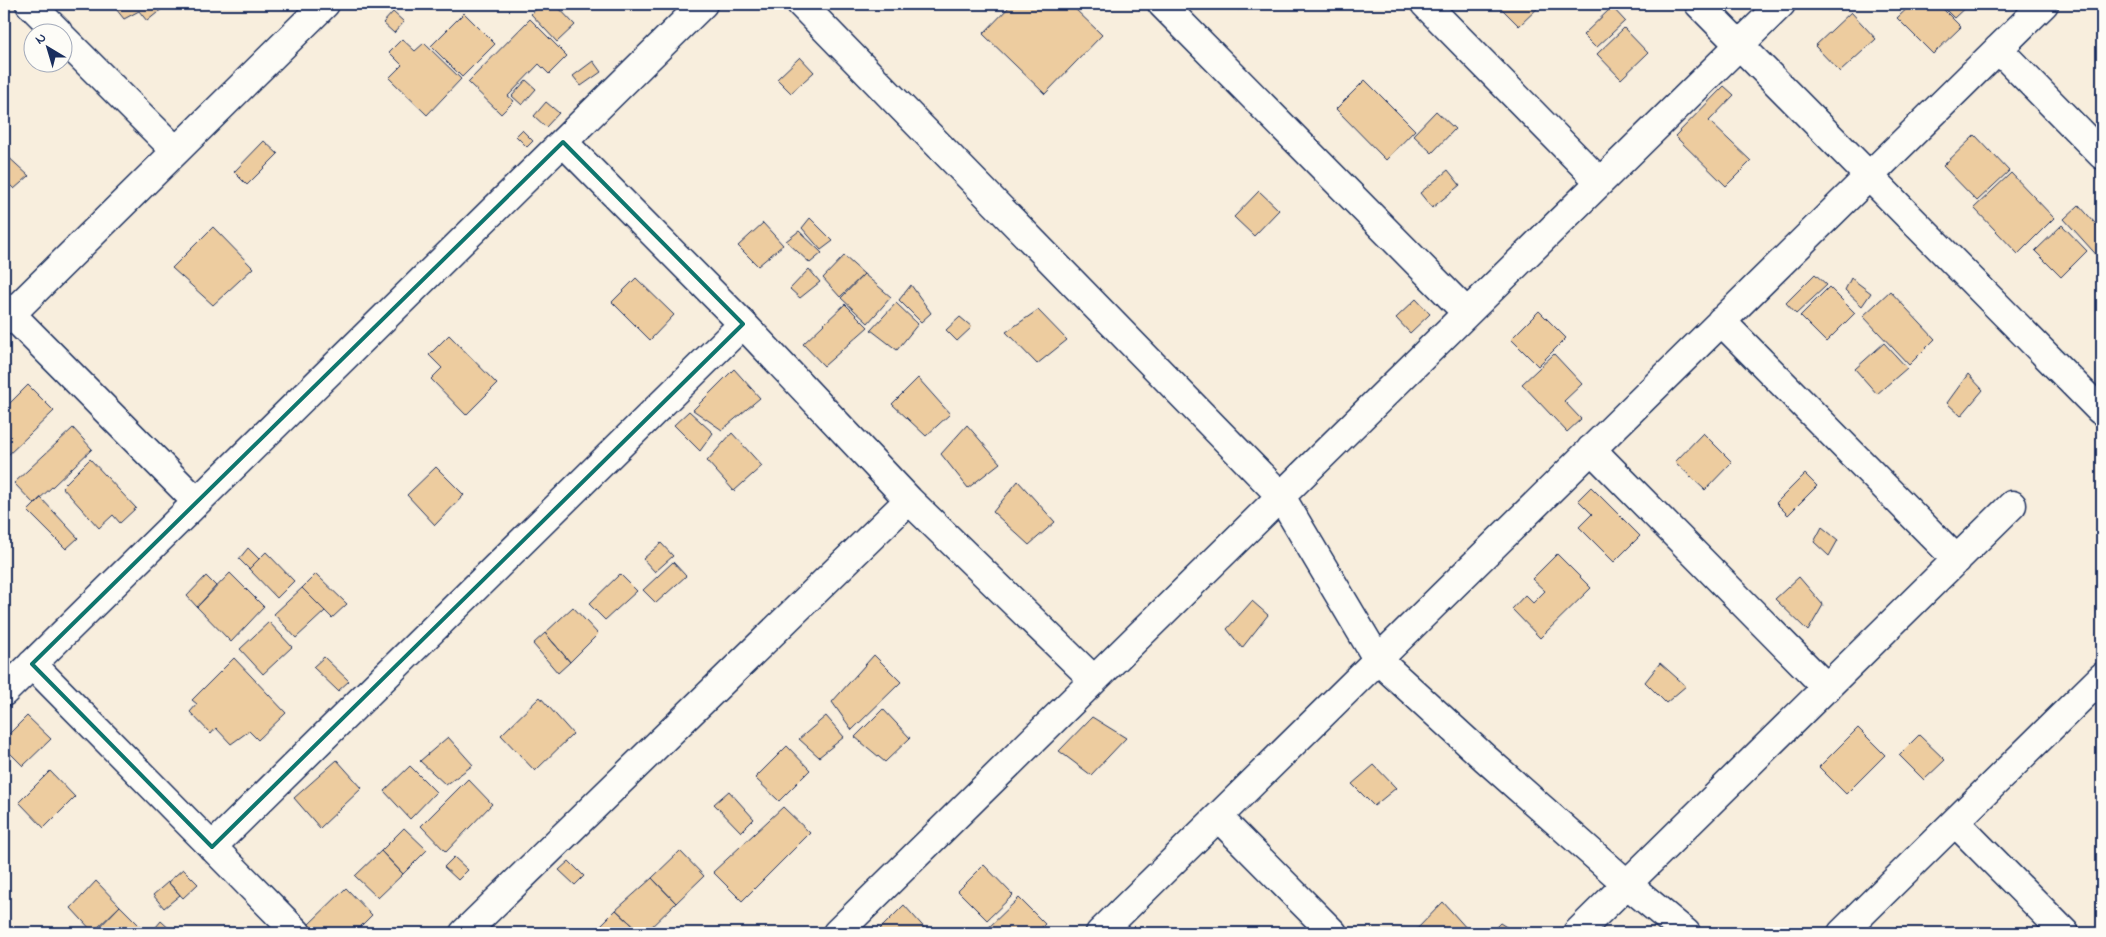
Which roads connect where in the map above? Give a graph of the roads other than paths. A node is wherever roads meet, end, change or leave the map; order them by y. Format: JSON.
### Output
{"nodes":[{"id":1,"x":30,"y":4,"type":"edge"},
{"id":2,"x":325,"y":4,"type":"edge"},
{"id":3,"x":703,"y":4,"type":"edge"},
{"id":4,"x":801,"y":4,"type":"edge"},
{"id":5,"x":1162,"y":4,"type":"edge"},
{"id":6,"x":1425,"y":4,"type":"edge"},
{"id":7,"x":1699,"y":4,"type":"edge"},
{"id":8,"x":1781,"y":4,"type":"edge"},
{"id":9,"x":2044,"y":4,"type":"edge"},
{"id":10,"x":48,"y":22,"type":"edge"},
{"id":11,"x":1739,"y":45,"type":"junction"},
{"id":12,"x":72,"y":47,"type":"edge"},
{"id":13,"x":1998,"y":50,"type":"junction"},
{"id":14,"x":563,"y":142,"type":"junction"},
{"id":15,"x":176,"y":151,"type":"junction"},
{"id":16,"x":2102,"y":156,"type":"edge"},
{"id":17,"x":1869,"y":176,"type":"junction"},
{"id":18,"x":1600,"y":182,"type":"junction"},
{"id":19,"x":1467,"y":313,"type":"junction"},
{"id":20,"x":6,"y":314,"type":"edge"},
{"id":21,"x":1722,"y":321,"type":"junction"},
{"id":22,"x":743,"y":324,"type":"junction"},
{"id":23,"x":2102,"y":408,"type":"edge"},
{"id":24,"x":1592,"y":449,"type":"junction"},
{"id":25,"x":1280,"y":495,"type":"junction"},
{"id":26,"x":910,"y":500,"type":"junction"},
{"id":27,"x":197,"y":502,"type":"junction"},
{"id":28,"x":2012,"y":505,"type":"dead end"},
{"id":29,"x":1957,"y":560,"type":"junction"},
{"id":30,"x":1378,"y":660,"type":"junction"},
{"id":31,"x":32,"y":664,"type":"junction"},
{"id":32,"x":1094,"y":680,"type":"junction"},
{"id":33,"x":1827,"y":688,"type":"junction"},
{"id":34,"x":2098,"y":689,"type":"edge"},
{"id":35,"x":4,"y":692,"type":"edge"},
{"id":36,"x":1218,"y":817,"type":"junction"},
{"id":37,"x":1956,"y":823,"type":"junction"},
{"id":38,"x":212,"y":847,"type":"junction"},
{"id":39,"x":1627,"y":884,"type":"junction"},
{"id":40,"x":297,"y":933,"type":"edge"},
{"id":41,"x":464,"y":933,"type":"edge"},
{"id":42,"x":837,"y":933,"type":"edge"},
{"id":43,"x":1100,"y":933,"type":"edge"},
{"id":44,"x":1333,"y":933,"type":"edge"},
{"id":45,"x":1577,"y":933,"type":"edge"},
{"id":46,"x":1686,"y":933,"type":"edge"},
{"id":47,"x":1842,"y":933,"type":"edge"},
{"id":48,"x":2065,"y":933,"type":"edge"}],
"edges":[{"from":1,"to":10,"type":"street"},
{"from":2,"to":15,"type":"street"},
{"from":3,"to":14,"type":"street"},
{"from":4,"to":25,"type":"street"},
{"from":5,"to":19,"type":"street"},
{"from":6,"to":18,"type":"street"},
{"from":7,"to":11,"type":"street"},
{"from":8,"to":11,"type":"street"},
{"from":9,"to":13,"type":"street"},
{"from":11,"to":17,"type":"street"},
{"from":11,"to":18,"type":"street"},
{"from":12,"to":15,"type":"street"},
{"from":13,"to":16,"type":"street"},
{"from":13,"to":17,"type":"street"},
{"from":14,"to":22,"type":"street"},
{"from":14,"to":27,"type":"street"},
{"from":15,"to":20,"type":"street"},
{"from":17,"to":21,"type":"street"},
{"from":17,"to":23,"type":"street"},
{"from":18,"to":19,"type":"street"},
{"from":19,"to":25,"type":"street"},
{"from":20,"to":27,"type":"street"},
{"from":21,"to":24,"type":"street"},
{"from":21,"to":29,"type":"street"},
{"from":22,"to":26,"type":"street"},
{"from":22,"to":38,"type":"street"},
{"from":24,"to":30,"type":"street"},
{"from":24,"to":33,"type":"street"},
{"from":25,"to":30,"type":"street"},
{"from":25,"to":32,"type":"street"},
{"from":26,"to":32,"type":"street"},
{"from":26,"to":41,"type":"street"},
{"from":27,"to":31,"type":"street"},
{"from":28,"to":29,"type":"street"},
{"from":29,"to":33,"type":"street"},
{"from":30,"to":36,"type":"street"},
{"from":30,"to":39,"type":"street"},
{"from":31,"to":35,"type":"street"},
{"from":31,"to":38,"type":"street"},
{"from":32,"to":42,"type":"street"},
{"from":33,"to":39,"type":"street"},
{"from":34,"to":37,"type":"street"},
{"from":36,"to":43,"type":"street"},
{"from":36,"to":44,"type":"street"},
{"from":37,"to":47,"type":"street"},
{"from":37,"to":48,"type":"street"},
{"from":38,"to":40,"type":"street"},
{"from":39,"to":45,"type":"street"},
{"from":39,"to":46,"type":"street"}]}
